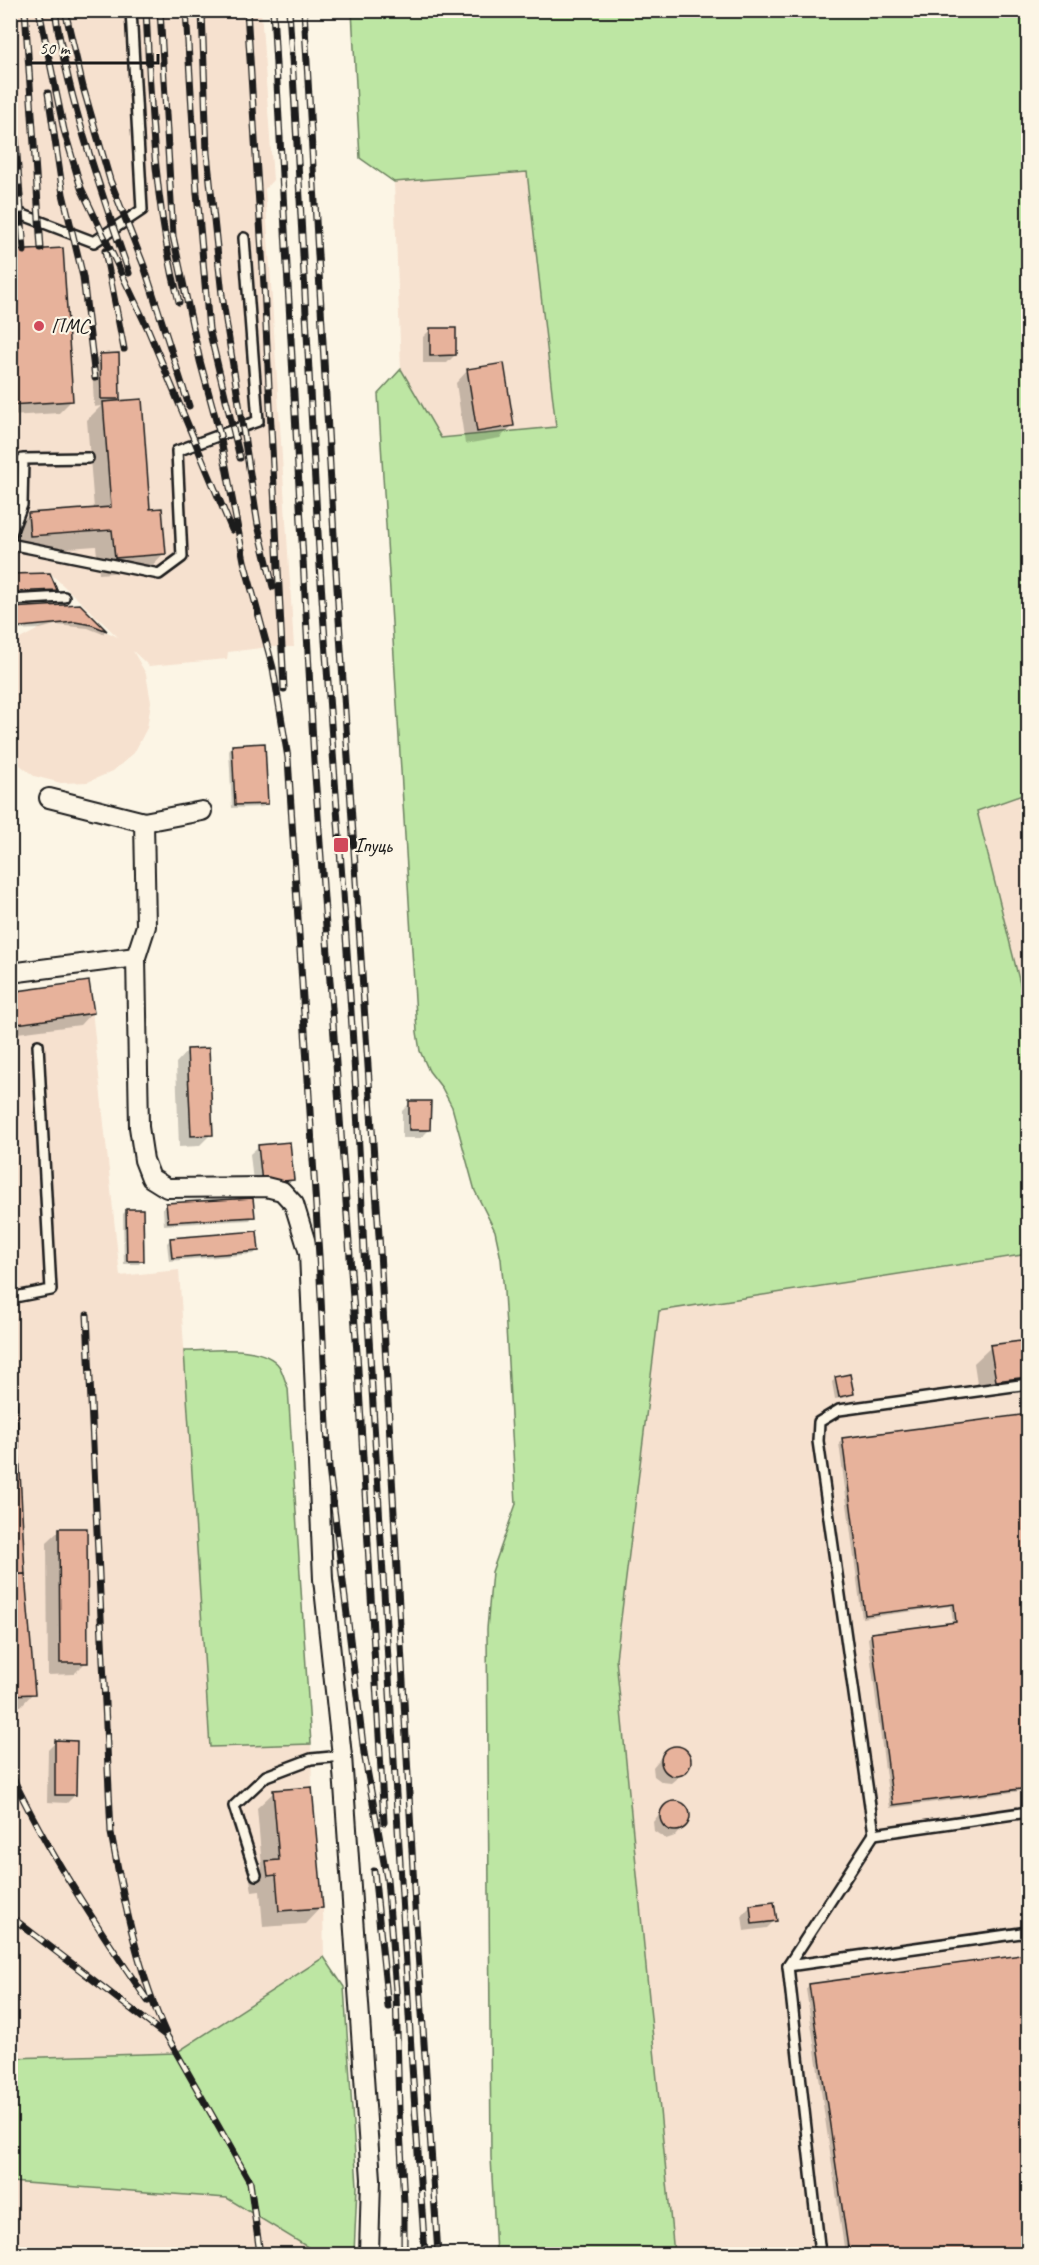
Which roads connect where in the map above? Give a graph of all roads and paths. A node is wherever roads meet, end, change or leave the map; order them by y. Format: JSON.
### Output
{"nodes":[{"id":1,"x":131,"y":10,"type":"edge"},
{"id":2,"x":10,"y":210,"type":"edge"},
{"id":3,"x":244,"y":238,"type":"dead end"},
{"id":4,"x":88,"y":458,"type":"dead end"},
{"id":5,"x":10,"y":536,"type":"edge"},
{"id":6,"x":10,"y":544,"type":"edge"},
{"id":7,"x":64,"y":597,"type":"dead end"},
{"id":8,"x":10,"y":600,"type":"edge"},
{"id":9,"x":49,"y":798,"type":"dead end"},
{"id":10,"x":202,"y":812,"type":"dead end"},
{"id":11,"x":144,"y":822,"type":"junction"},
{"id":12,"x":136,"y":957,"type":"junction"},
{"id":13,"x":10,"y":972,"type":"edge"},
{"id":14,"x":38,"y":1045,"type":"dead end"},
{"id":15,"x":10,"y":1298,"type":"edge"},
{"id":16,"x":1029,"y":1384,"type":"edge"},
{"id":17,"x":342,"y":1756,"type":"junction"},
{"id":18,"x":1029,"y":1812,"type":"edge"},
{"id":19,"x":874,"y":1833,"type":"junction"},
{"id":20,"x":256,"y":1875,"type":"dead end"},
{"id":21,"x":1029,"y":1932,"type":"edge"},
{"id":22,"x":788,"y":1966,"type":"junction"},
{"id":23,"x":369,"y":2254,"type":"edge"},
{"id":24,"x":820,"y":2254,"type":"edge"}],
"edges":[{"from":1,"to":2,"type":"lane"},
{"from":3,"to":6,"type":"lane"},
{"from":4,"to":5,"type":"lane"},
{"from":7,"to":8,"type":"lane"},
{"from":9,"to":11,"type":"street"},
{"from":10,"to":11,"type":"street"},
{"from":11,"to":12,"type":"street"},
{"from":12,"to":13,"type":"street"},
{"from":12,"to":17,"type":"street"},
{"from":14,"to":15,"type":"lane"},
{"from":16,"to":19,"type":"lane"},
{"from":17,"to":20,"type":"lane"},
{"from":17,"to":23,"type":"street"},
{"from":18,"to":19,"type":"lane"},
{"from":19,"to":22,"type":"lane"},
{"from":21,"to":22,"type":"lane"},
{"from":22,"to":24,"type":"lane"}]}
